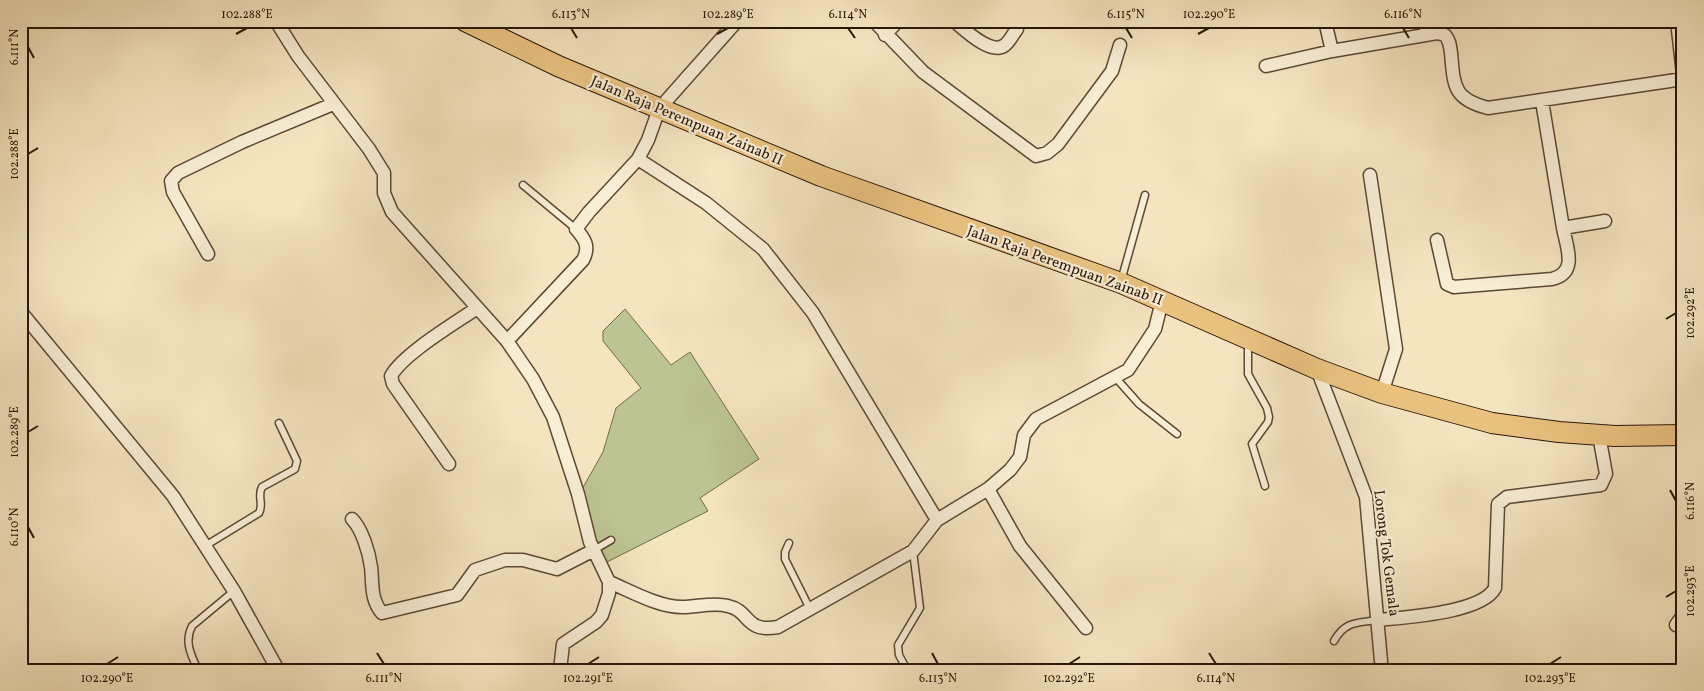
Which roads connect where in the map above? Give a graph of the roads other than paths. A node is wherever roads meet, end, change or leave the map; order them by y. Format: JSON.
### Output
{"nodes":[{"id":1,"x":276,"y":21,"type":"edge"},
{"id":2,"x":465,"y":21,"type":"edge"},
{"id":3,"x":737,"y":21,"type":"edge"},
{"id":4,"x":874,"y":21,"type":"edge"},
{"id":5,"x":898,"y":21,"type":"edge"},
{"id":6,"x":954,"y":21,"type":"edge"},
{"id":7,"x":1325,"y":21,"type":"edge"},
{"id":8,"x":1420,"y":21,"type":"edge"},
{"id":9,"x":1677,"y":21,"type":"edge"},
{"id":10,"x":1017,"y":29,"type":"dead end"},
{"id":11,"x":885,"y":35,"type":"junction"},
{"id":12,"x":1426,"y":36,"type":"junction"},
{"id":13,"x":1120,"y":46,"type":"dead end"},
{"id":14,"x":1332,"y":51,"type":"junction"},
{"id":15,"x":1266,"y":66,"type":"dead end"},
{"id":16,"x":1683,"y":74,"type":"edge"},
{"id":17,"x":1683,"y":79,"type":"edge"},
{"id":18,"x":1542,"y":101,"type":"junction"},
{"id":19,"x":333,"y":104,"type":"junction"},
{"id":20,"x":661,"y":107,"type":"junction"},
{"id":21,"x":638,"y":159,"type":"junction"},
{"id":22,"x":1370,"y":175,"type":"dead end"},
{"id":23,"x":523,"y":185,"type":"dead end"},
{"id":24,"x":1145,"y":195,"type":"dead end"},
{"id":25,"x":1605,"y":221,"type":"dead end"},
{"id":26,"x":1564,"y":228,"type":"junction"},
{"id":27,"x":576,"y":229,"type":"junction"},
{"id":28,"x":1437,"y":240,"type":"dead end"},
{"id":29,"x":208,"y":254,"type":"dead end"},
{"id":30,"x":1121,"y":283,"type":"junction"},
{"id":31,"x":1162,"y":301,"type":"junction"},
{"id":32,"x":477,"y":308,"type":"junction"},
{"id":33,"x":21,"y":312,"type":"edge"},
{"id":34,"x":1248,"y":338,"type":"junction"},
{"id":35,"x":507,"y":341,"type":"junction"},
{"id":36,"x":1317,"y":369,"type":"junction"},
{"id":37,"x":1115,"y":377,"type":"junction"},
{"id":38,"x":1382,"y":393,"type":"junction"},
{"id":39,"x":279,"y":423,"type":"dead end"},
{"id":40,"x":1177,"y":434,"type":"dead end"},
{"id":41,"x":1599,"y":435,"type":"junction"},
{"id":42,"x":1683,"y":435,"type":"edge"},
{"id":43,"x":449,"y":464,"type":"dead end"},
{"id":44,"x":1265,"y":486,"type":"dead end"},
{"id":45,"x":988,"y":489,"type":"junction"},
{"id":46,"x":352,"y":519,"type":"dead end"},
{"id":47,"x":937,"y":520,"type":"junction"},
{"id":48,"x":611,"y":540,"type":"dead end"},
{"id":49,"x":789,"y":543,"type":"dead end"},
{"id":50,"x":205,"y":546,"type":"junction"},
{"id":51,"x":594,"y":550,"type":"junction"},
{"id":52,"x":913,"y":551,"type":"junction"},
{"id":53,"x":609,"y":582,"type":"junction"},
{"id":54,"x":234,"y":591,"type":"junction"},
{"id":55,"x":810,"y":609,"type":"junction"},
{"id":56,"x":1380,"y":624,"type":"junction"},
{"id":57,"x":1086,"y":628,"type":"dead end"},
{"id":58,"x":1334,"y":641,"type":"dead end"},
{"id":59,"x":1382,"y":662,"type":"dead end"},
{"id":60,"x":198,"y":670,"type":"edge"},
{"id":61,"x":278,"y":670,"type":"edge"},
{"id":62,"x":560,"y":670,"type":"edge"},
{"id":63,"x":907,"y":670,"type":"edge"}],
"edges":[{"from":1,"to":19,"type":"street"},
{"from":2,"to":20,"type":"main road","name":"Jalan Raja Perempuan Zainab II"},
{"from":3,"to":20,"type":"street"},
{"from":4,"to":11,"type":"street"},
{"from":5,"to":11,"type":"street"},
{"from":6,"to":10,"type":"street"},
{"from":7,"to":14,"type":"street"},
{"from":8,"to":12,"type":"lane"},
{"from":9,"to":16,"type":"street"},
{"from":11,"to":13,"type":"street"},
{"from":12,"to":14,"type":"street"},
{"from":12,"to":18,"type":"street"},
{"from":14,"to":15,"type":"street"},
{"from":17,"to":18,"type":"street"},
{"from":18,"to":26,"type":"street"},
{"from":19,"to":29,"type":"street"},
{"from":19,"to":32,"type":"street"},
{"from":20,"to":21,"type":"street"},
{"from":20,"to":30,"type":"main road","name":"Jalan Raja Perempuan Zainab II"},
{"from":21,"to":27,"type":"street"},
{"from":21,"to":47,"type":"street"},
{"from":22,"to":38,"type":"street"},
{"from":23,"to":27,"type":"lane"},
{"from":24,"to":30,"type":"lane"},
{"from":25,"to":26,"type":"street"},
{"from":26,"to":28,"type":"street"},
{"from":27,"to":35,"type":"street"},
{"from":30,"to":31,"type":"main road","name":"Jalan Raja Perempuan Zainab II"},
{"from":31,"to":34,"type":"main road","name":"Jalan Raja Perempuan Zainab II"},
{"from":31,"to":37,"type":"street"},
{"from":32,"to":35,"type":"street"},
{"from":32,"to":43,"type":"street"},
{"from":33,"to":50,"type":"street"},
{"from":34,"to":36,"type":"main road","name":"Jalan Raja Perempuan Zainab II"},
{"from":34,"to":44,"type":"lane"},
{"from":35,"to":51,"type":"street"},
{"from":36,"to":38,"type":"main road","name":"Jalan Raja Perempuan Zainab II"},
{"from":36,"to":56,"type":"street","name":"Lorong Tok Gemala"},
{"from":37,"to":40,"type":"lane"},
{"from":37,"to":45,"type":"street"},
{"from":38,"to":41,"type":"main road","name":"Jalan Raja Perempuan Zainab II"},
{"from":39,"to":50,"type":"lane"},
{"from":41,"to":42,"type":"main road","name":"Jalan Raja Perempuan Zainab II"},
{"from":41,"to":56,"type":"street"},
{"from":45,"to":47,"type":"street"},
{"from":45,"to":57,"type":"street"},
{"from":46,"to":51,"type":"street"},
{"from":47,"to":52,"type":"street"},
{"from":48,"to":51,"type":"lane"},
{"from":49,"to":55,"type":"lane"},
{"from":50,"to":54,"type":"street"},
{"from":51,"to":53,"type":"street"},
{"from":52,"to":55,"type":"street"},
{"from":52,"to":63,"type":"lane"},
{"from":53,"to":55,"type":"street"},
{"from":53,"to":62,"type":"street"},
{"from":54,"to":60,"type":"lane"},
{"from":54,"to":61,"type":"street"},
{"from":56,"to":58,"type":"lane"},
{"from":56,"to":59,"type":"street","name":"Lorong Tok Gemala"}]}
